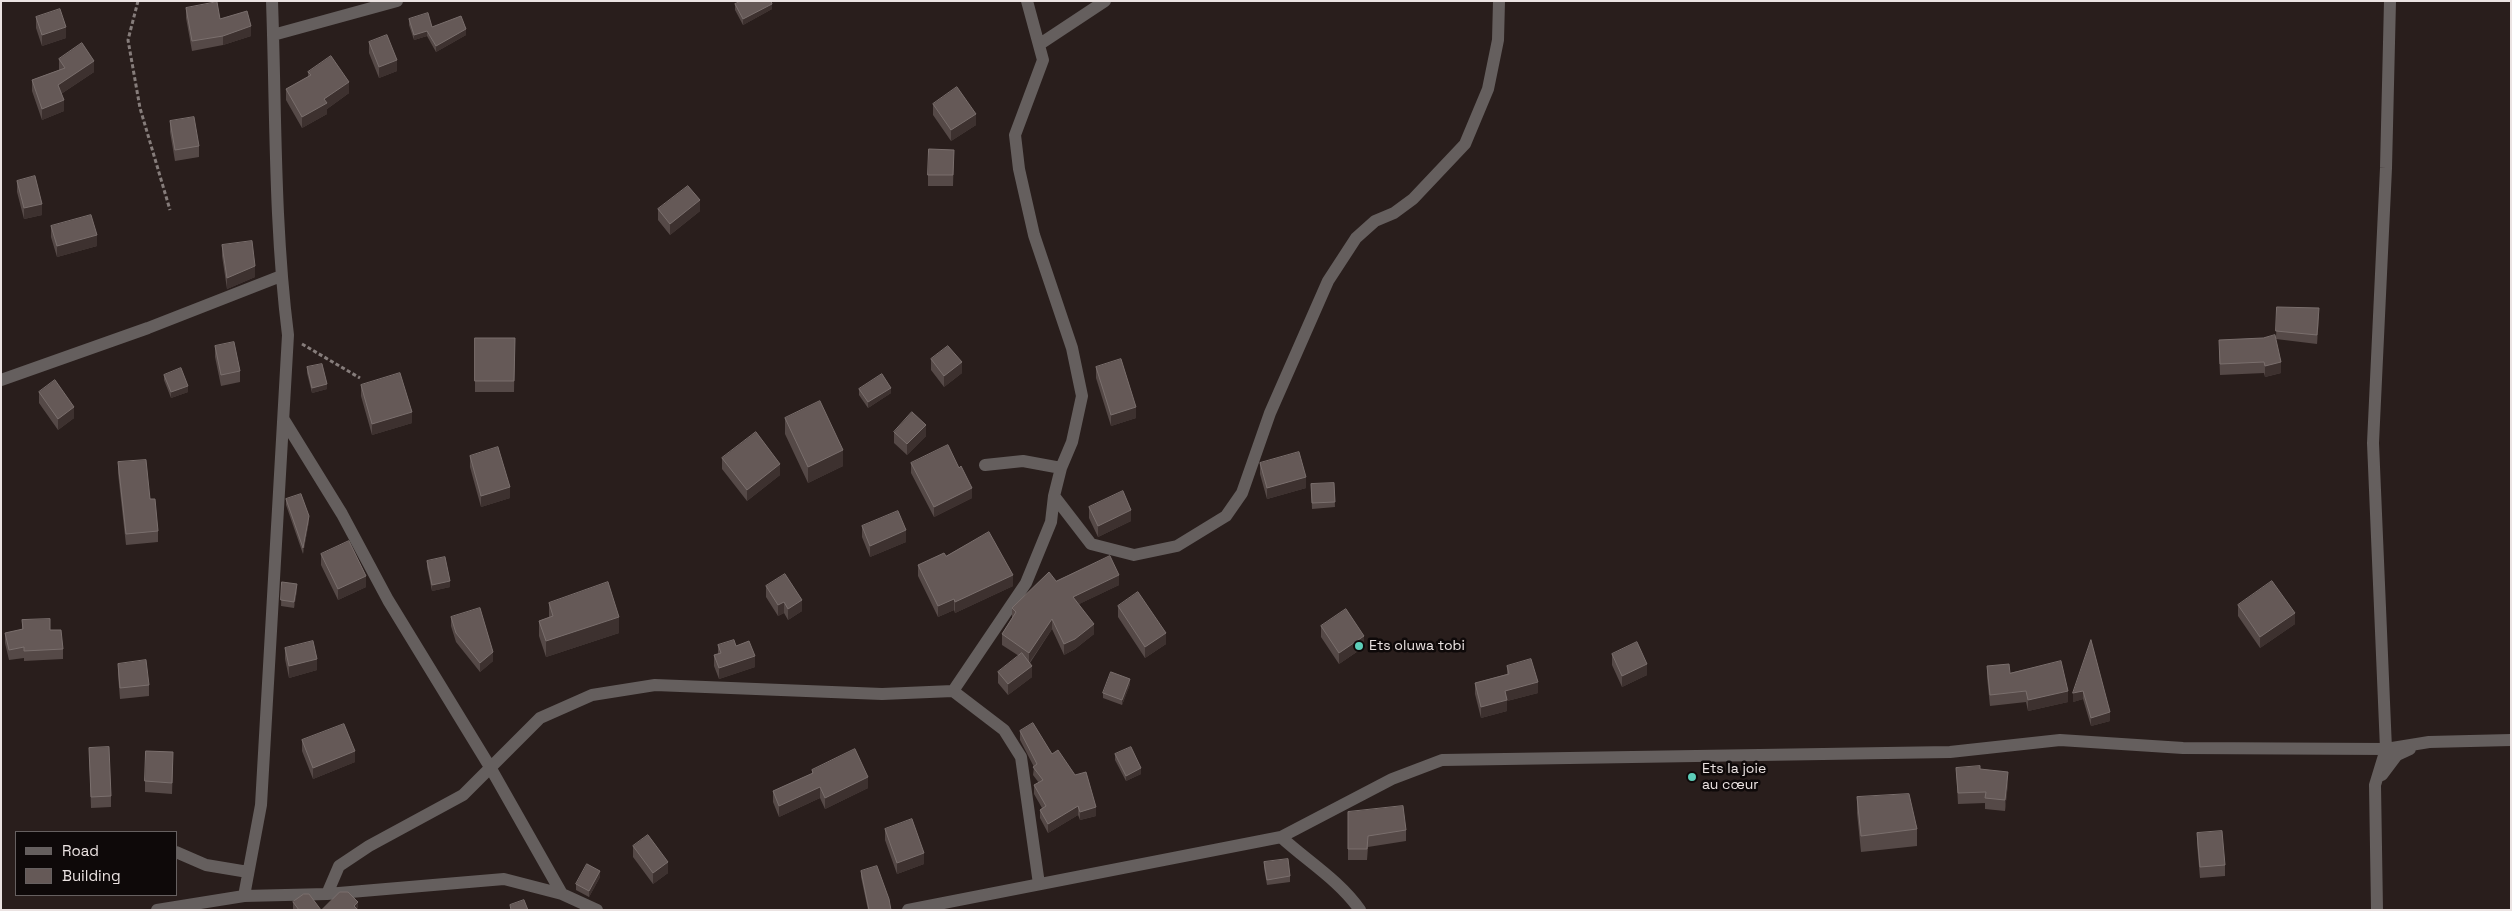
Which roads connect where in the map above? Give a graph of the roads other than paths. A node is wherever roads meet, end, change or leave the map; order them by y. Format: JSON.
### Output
{"nodes":[{"id":1,"x":272,"y":1,"type":"edge"},
{"id":2,"x":397,"y":1,"type":"edge"},
{"id":3,"x":1027,"y":1,"type":"edge"},
{"id":4,"x":1105,"y":1,"type":"edge"},
{"id":5,"x":1499,"y":1,"type":"edge"},
{"id":6,"x":2390,"y":1,"type":"edge"},
{"id":7,"x":273,"y":35,"type":"junction"},
{"id":8,"x":1040,"y":44,"type":"junction"},
{"id":9,"x":281,"y":276,"type":"junction"},
{"id":10,"x":1,"y":380,"type":"edge"},
{"id":11,"x":284,"y":420,"type":"junction"},
{"id":12,"x":985,"y":465,"type":"dead end"},
{"id":13,"x":1061,"y":468,"type":"junction"},
{"id":14,"x":1054,"y":496,"type":"junction"},
{"id":15,"x":953,"y":691,"type":"junction"},
{"id":16,"x":2511,"y":740,"type":"edge"},
{"id":17,"x":2429,"y":742,"type":"junction"},
{"id":18,"x":2386,"y":749,"type":"junction"},
{"id":19,"x":490,"y":767,"type":"junction"},
{"id":20,"x":2375,"y":785,"type":"junction"},
{"id":21,"x":1281,"y":837,"type":"junction"},
{"id":22,"x":178,"y":853,"type":"edge"},
{"id":23,"x":248,"y":872,"type":"junction"},
{"id":24,"x":1039,"y":884,"type":"junction"},
{"id":25,"x":328,"y":894,"type":"junction"},
{"id":26,"x":562,"y":894,"type":"junction"},
{"id":27,"x":244,"y":896,"type":"junction"},
{"id":28,"x":277,"y":903,"type":"edge"},
{"id":29,"x":157,"y":910,"type":"edge"},
{"id":30,"x":597,"y":910,"type":"edge"},
{"id":31,"x":908,"y":910,"type":"edge"},
{"id":32,"x":1360,"y":910,"type":"edge"},
{"id":33,"x":2377,"y":910,"type":"edge"}],
"edges":[{"from":1,"to":7,"type":"street"},
{"from":2,"to":7,"type":"street"},
{"from":3,"to":8,"type":"street"},
{"from":4,"to":8,"type":"street"},
{"from":5,"to":14,"type":"street"},
{"from":6,"to":18,"type":"street"},
{"from":7,"to":9,"type":"street"},
{"from":8,"to":13,"type":"street"},
{"from":9,"to":10,"type":"street"},
{"from":9,"to":11,"type":"street"},
{"from":11,"to":19,"type":"street"},
{"from":11,"to":23,"type":"street"},
{"from":12,"to":13,"type":"street"},
{"from":13,"to":14,"type":"street"},
{"from":14,"to":15,"type":"street"},
{"from":15,"to":19,"type":"street"},
{"from":15,"to":24,"type":"street"},
{"from":16,"to":17,"type":"street"},
{"from":17,"to":18,"type":"street"},
{"from":17,"to":20,"type":"street"},
{"from":18,"to":20,"type":"street"},
{"from":18,"to":21,"type":"street"},
{"from":19,"to":25,"type":"street"},
{"from":19,"to":26,"type":"street"},
{"from":20,"to":33,"type":"street"},
{"from":21,"to":24,"type":"street"},
{"from":21,"to":32,"type":"street"},
{"from":22,"to":23,"type":"street"},
{"from":23,"to":27,"type":"street"},
{"from":24,"to":31,"type":"street"},
{"from":25,"to":26,"type":"street"},
{"from":25,"to":28,"type":"street"},
{"from":26,"to":30,"type":"street"},
{"from":27,"to":28,"type":"street"},
{"from":27,"to":29,"type":"street"}]}
